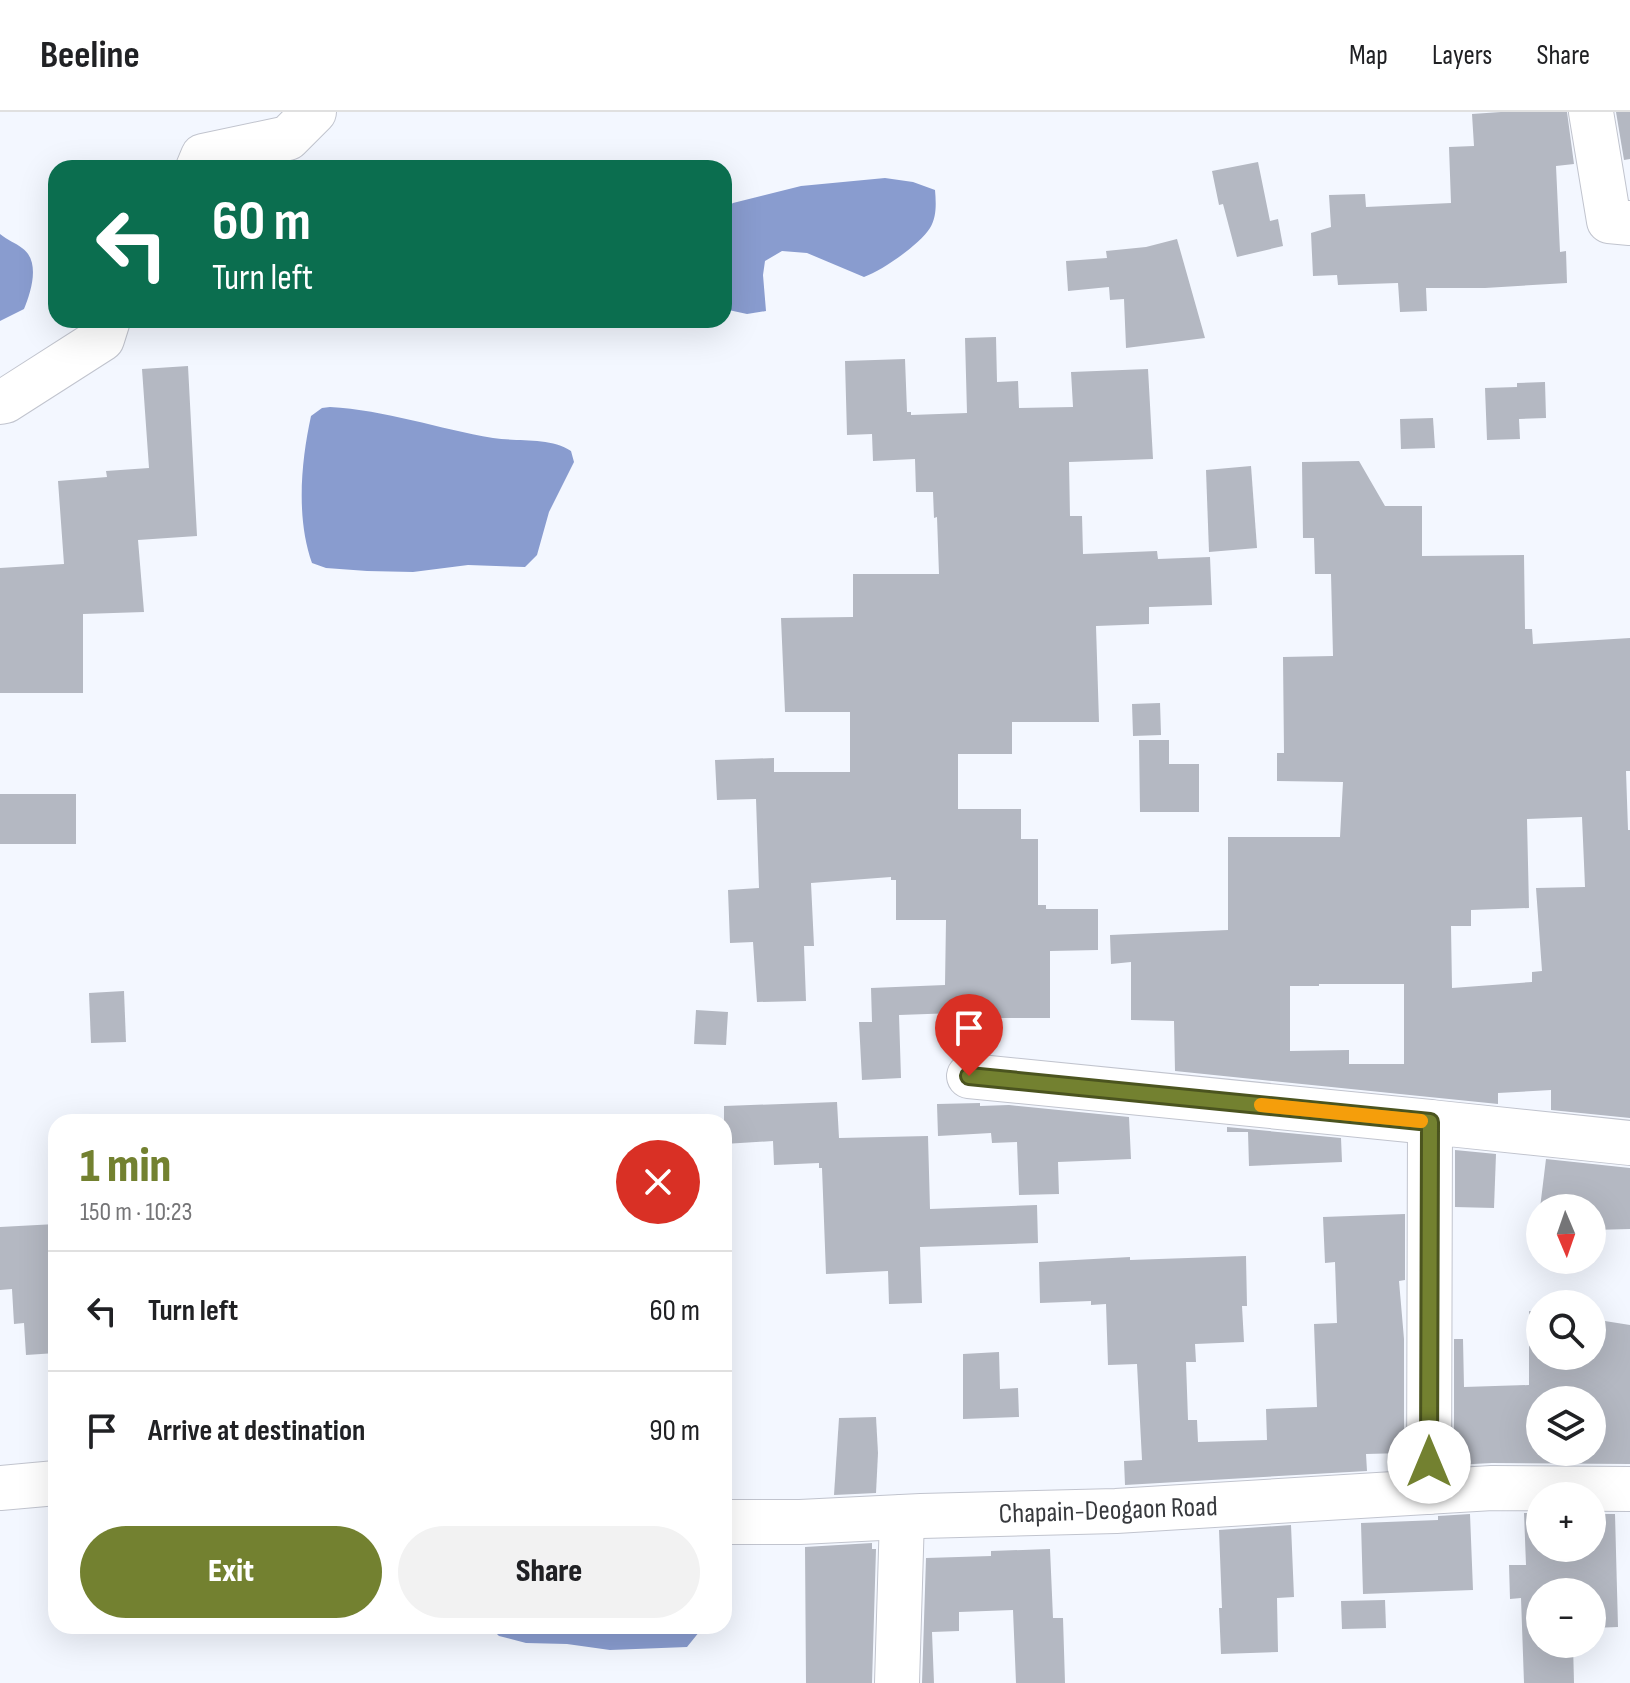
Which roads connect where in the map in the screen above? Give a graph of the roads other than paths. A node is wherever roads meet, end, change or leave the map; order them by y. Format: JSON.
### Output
{"nodes":[{"id":1,"x":314,"y":112,"type":"edge"},
{"id":2,"x":1591,"y":112,"type":"edge"},
{"id":3,"x":201,"y":160,"type":"edge"},
{"id":4,"x":1630,"y":223,"type":"edge"},
{"id":5,"x":105,"y":328,"type":"edge"},
{"id":6,"x":0,"y":402,"type":"edge"},
{"id":7,"x":969,"y":1076,"type":"dead end"},
{"id":8,"x":1430,"y":1122,"type":"junction"},
{"id":9,"x":1630,"y":1143,"type":"edge"},
{"id":10,"x":48,"y":1484,"type":"edge"},
{"id":11,"x":0,"y":1488,"type":"edge"},
{"id":12,"x":1630,"y":1489,"type":"edge"},
{"id":13,"x":1429,"y":1492,"type":"junction"},
{"id":14,"x":902,"y":1517,"type":"junction"},
{"id":15,"x":732,"y":1522,"type":"edge"},
{"id":16,"x":897,"y":1683,"type":"edge"}],
"edges":[{"from":1,"to":3,"type":"street"},
{"from":2,"to":4,"type":"street"},
{"from":5,"to":6,"type":"street"},
{"from":7,"to":8,"type":"street"},
{"from":8,"to":9,"type":"street"},
{"from":8,"to":13,"type":"street"},
{"from":10,"to":11,"type":"street"},
{"from":12,"to":13,"type":"street","name":"Chapain-Deogaon Road"},
{"from":13,"to":14,"type":"street","name":"Chapain-Deogaon Road"},
{"from":14,"to":15,"type":"street","name":"Chapain-Deogaon Road"},
{"from":14,"to":16,"type":"street"}]}
